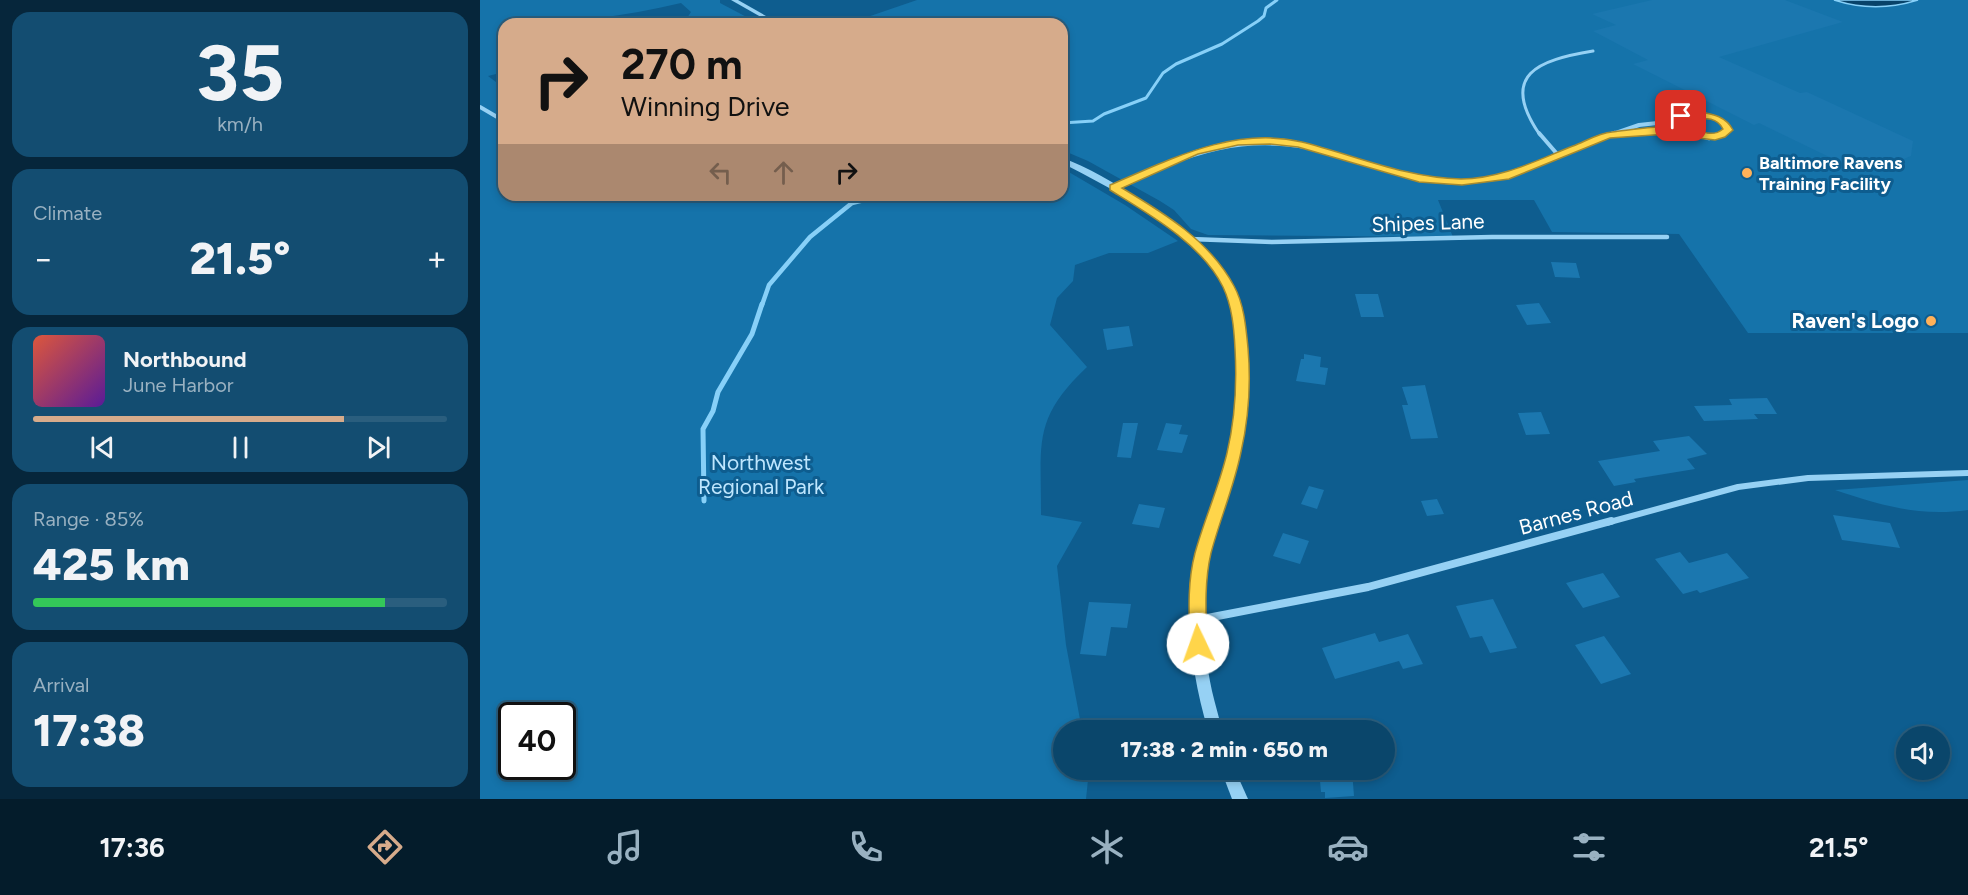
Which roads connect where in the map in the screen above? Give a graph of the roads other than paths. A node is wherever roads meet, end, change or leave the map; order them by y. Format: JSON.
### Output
{"nodes":[{"id":1,"x":734,"y":0,"type":"edge"},
{"id":2,"x":766,"y":18,"type":"edge"},
{"id":3,"x":1593,"y":51,"type":"dead end"},
{"id":4,"x":480,"y":107,"type":"edge"},
{"id":5,"x":498,"y":118,"type":"edge"},
{"id":6,"x":1676,"y":121,"type":"junction"},
{"id":7,"x":1683,"y":130,"type":"junction"},
{"id":8,"x":1609,"y":135,"type":"junction"},
{"id":9,"x":1558,"y":154,"type":"junction"},
{"id":10,"x":1068,"y":163,"type":"edge"},
{"id":11,"x":1114,"y":187,"type":"junction"},
{"id":12,"x":1667,"y":237,"type":"dead end"},
{"id":13,"x":1190,"y":239,"type":"junction"},
{"id":14,"x":1968,"y":473,"type":"edge"},
{"id":15,"x":1197,"y":621,"type":"junction"},
{"id":16,"x":1213,"y":720,"type":"edge"},
{"id":17,"x":1232,"y":780,"type":"edge"},
{"id":18,"x":1240,"y":799,"type":"edge"}],
"edges":[{"from":1,"to":2,"type":"street"},
{"from":3,"to":9,"type":"lane"},
{"from":4,"to":5,"type":"street"},
{"from":6,"to":7,"type":"street"},
{"from":6,"to":7,"type":"street"},
{"from":6,"to":8,"type":"street"},
{"from":7,"to":8,"type":"street"},
{"from":8,"to":9,"type":"street"},
{"from":9,"to":11,"type":"street"},
{"from":10,"to":11,"type":"street"},
{"from":11,"to":13,"type":"street"},
{"from":12,"to":13,"type":"street","name":"Shipes Lane"},
{"from":13,"to":15,"type":"street"},
{"from":14,"to":15,"type":"street","name":"Barnes Road"},
{"from":15,"to":16,"type":"street"},
{"from":17,"to":18,"type":"street"}]}
